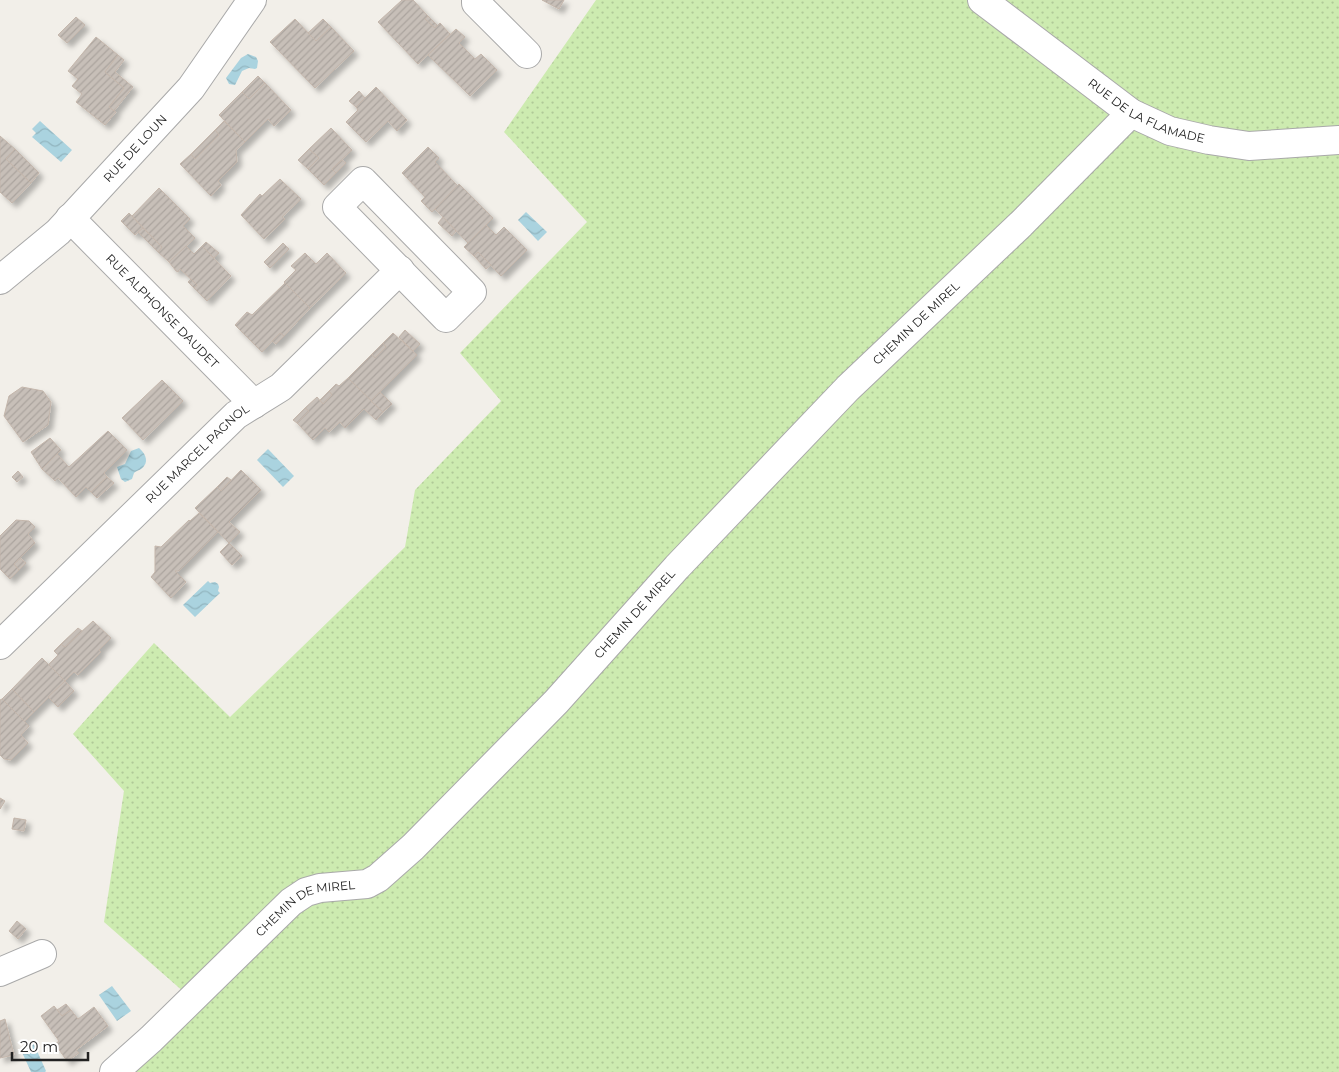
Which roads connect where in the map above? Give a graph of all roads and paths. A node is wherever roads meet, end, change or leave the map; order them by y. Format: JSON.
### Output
{"nodes":[{"id":1,"x":252,"y":0,"type":"edge"},
{"id":2,"x":476,"y":0,"type":"edge"},
{"id":3,"x":982,"y":0,"type":"edge"},
{"id":4,"x":527,"y":54,"type":"dead end"},
{"id":5,"x":1131,"y":113,"type":"junction"},
{"id":6,"x":1339,"y":140,"type":"edge"},
{"id":7,"x":70,"y":218,"type":"junction"},
{"id":8,"x":4,"y":269,"type":"edge"},
{"id":9,"x":400,"y":270,"type":"junction"},
{"id":10,"x":254,"y":404,"type":"junction"},
{"id":11,"x":0,"y":645,"type":"edge"},
{"id":12,"x":42,"y":954,"type":"dead end"},
{"id":13,"x":0,"y":972,"type":"edge"},
{"id":14,"x":114,"y":1072,"type":"edge"}],
"edges":[{"from":1,"to":7,"type":"street","name":"RUE DE LOUN"},
{"from":2,"to":4,"type":"street"},
{"from":3,"to":5,"type":"street","name":"RUE DE LA FLAMADE"},
{"from":5,"to":6,"type":"street","name":"RUE DE LA FLAMADE"},
{"from":5,"to":14,"type":"street","name":"CHEMIN DE MIREL"},
{"from":7,"to":8,"type":"street","name":"RUE DE LOUN"},
{"from":7,"to":10,"type":"street","name":"RUE ALPHONSE DAUDET"},
{"from":9,"to":9,"type":"street"},
{"from":9,"to":10,"type":"street","name":"RUE MARCEL PAGNOL"},
{"from":10,"to":11,"type":"street","name":"RUE MARCEL PAGNOL"},
{"from":12,"to":13,"type":"street"}]}
